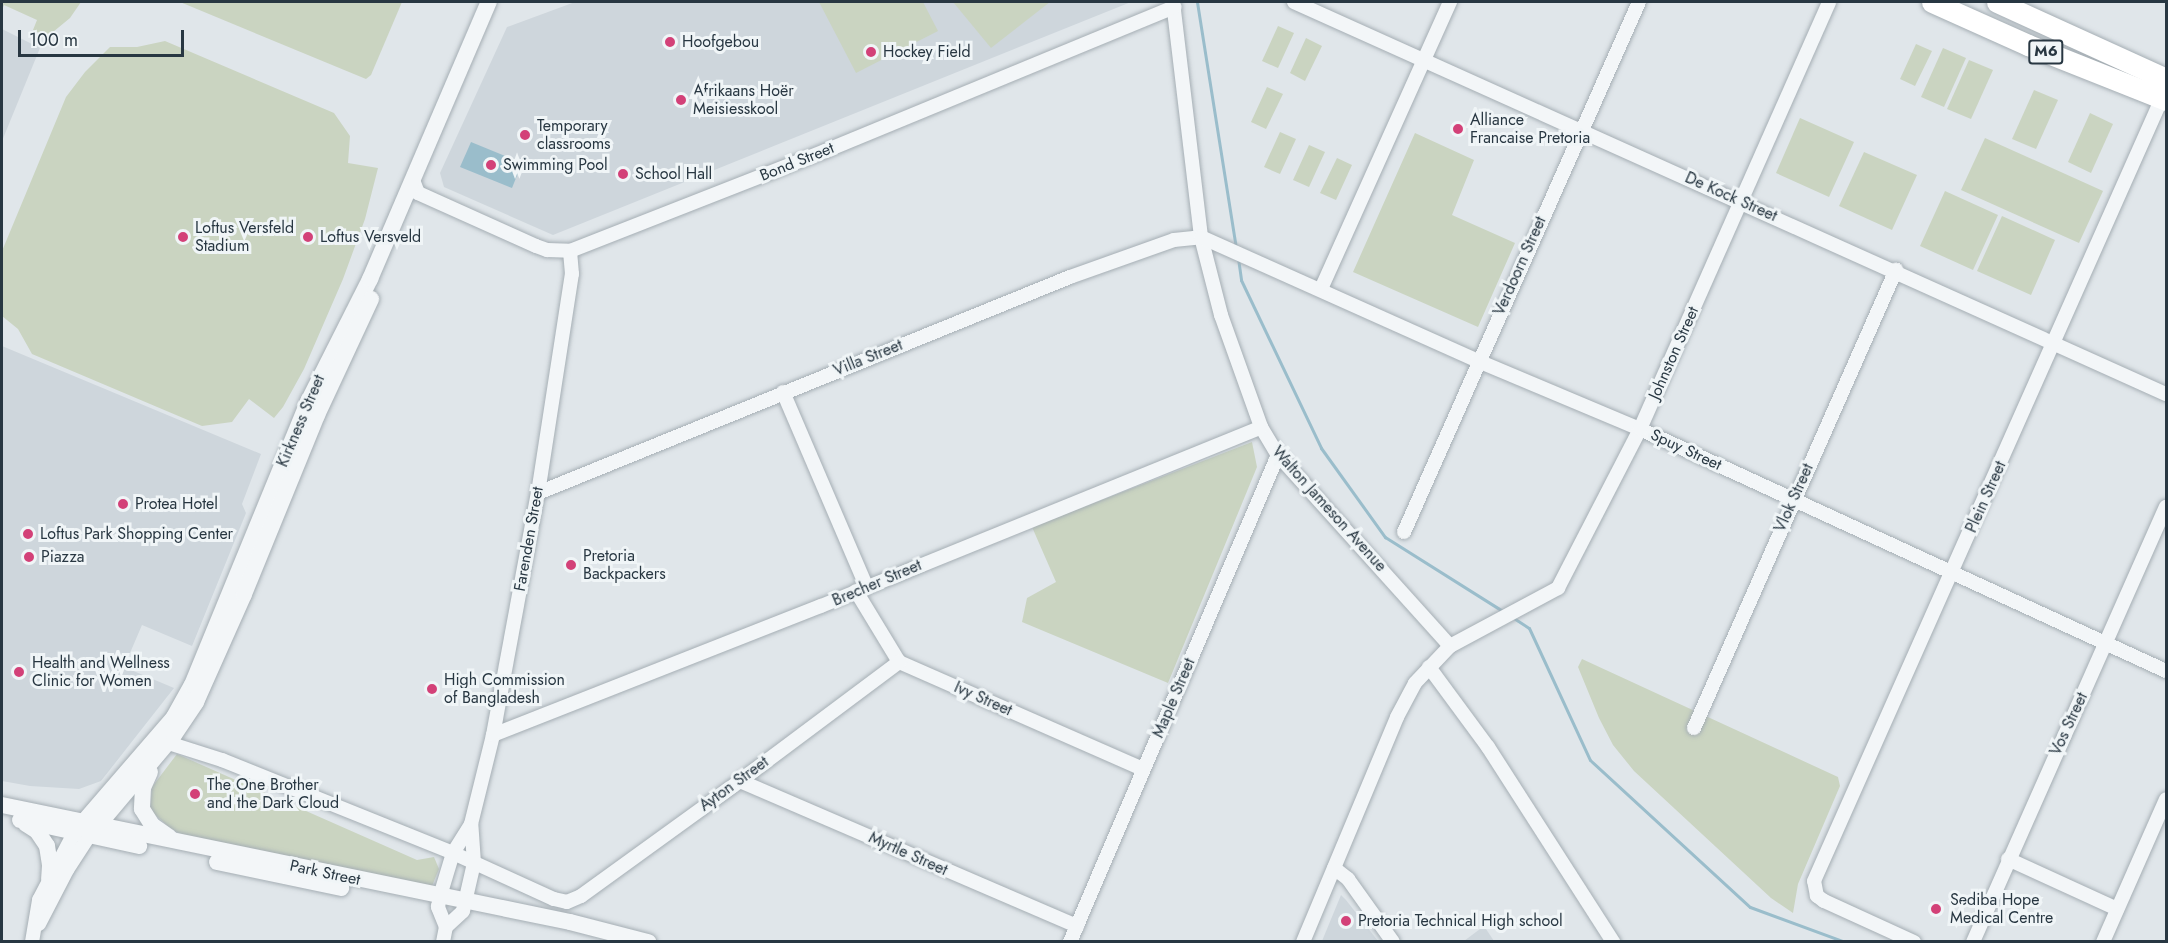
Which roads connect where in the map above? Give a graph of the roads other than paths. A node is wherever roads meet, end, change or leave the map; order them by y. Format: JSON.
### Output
{"nodes":[{"id":1,"x":489,"y":2,"type":"edge"},
{"id":2,"x":497,"y":2,"type":"edge"},
{"id":3,"x":1294,"y":2,"type":"edge"},
{"id":4,"x":1450,"y":2,"type":"edge"},
{"id":5,"x":1639,"y":2,"type":"edge"},
{"id":6,"x":1829,"y":2,"type":"edge"},
{"id":7,"x":1932,"y":2,"type":"edge"},
{"id":8,"x":1173,"y":4,"type":"edge"},
{"id":9,"x":2008,"y":4,"type":"edge"},
{"id":10,"x":1424,"y":60,"type":"junction"},
{"id":11,"x":2165,"y":92,"type":"edge"},
{"id":12,"x":1581,"y":130,"type":"junction"},
{"id":13,"x":416,"y":187,"type":"junction"},
{"id":14,"x":1742,"y":202,"type":"junction"},
{"id":15,"x":1201,"y":237,"type":"junction"},
{"id":16,"x":570,"y":251,"type":"junction"},
{"id":17,"x":1896,"y":270,"type":"junction"},
{"id":18,"x":379,"y":283,"type":"junction"},
{"id":19,"x":1322,"y":289,"type":"junction"},
{"id":20,"x":352,"y":314,"type":"junction"},
{"id":21,"x":2053,"y":343,"type":"junction"},
{"id":22,"x":350,"y":346,"type":"junction"},
{"id":23,"x":1478,"y":361,"type":"junction"},
{"id":24,"x":783,"y":392,"type":"junction"},
{"id":25,"x":2166,"y":394,"type":"edge"},
{"id":26,"x":1261,"y":427,"type":"junction"},
{"id":27,"x":1640,"y":429,"type":"junction"},
{"id":28,"x":1278,"y":455,"type":"junction"},
{"id":29,"x":538,"y":493,"type":"junction"},
{"id":30,"x":1793,"y":500,"type":"junction"},
{"id":31,"x":2166,"y":507,"type":"edge"},
{"id":32,"x":1404,"y":532,"type":"dead end"},
{"id":33,"x":1952,"y":574,"type":"junction"},
{"id":34,"x":861,"y":589,"type":"junction"},
{"id":35,"x":2106,"y":643,"type":"junction"},
{"id":36,"x":1450,"y":646,"type":"junction"},
{"id":37,"x":899,"y":662,"type":"junction"},
{"id":38,"x":1428,"y":667,"type":"junction"},
{"id":39,"x":2166,"y":671,"type":"edge"},
{"id":40,"x":1694,"y":728,"type":"dead end"},
{"id":41,"x":493,"y":735,"type":"junction"},
{"id":42,"x":160,"y":745,"type":"junction"},
{"id":43,"x":1143,"y":769,"type":"junction"},
{"id":44,"x":740,"y":781,"type":"junction"},
{"id":45,"x":2166,"y":799,"type":"edge"},
{"id":46,"x":2,"y":805,"type":"edge"},
{"id":47,"x":2,"y":817,"type":"edge"},
{"id":48,"x":22,"y":821,"type":"junction"},
{"id":49,"x":471,"y":824,"type":"junction"},
{"id":50,"x":86,"y":829,"type":"junction"},
{"id":51,"x":196,"y":846,"type":"junction"},
{"id":52,"x":453,"y":853,"type":"junction"},
{"id":53,"x":2008,"y":860,"type":"junction"},
{"id":54,"x":474,"y":863,"type":"junction"},
{"id":55,"x":1334,"y":868,"type":"junction"},
{"id":56,"x":49,"y":879,"type":"junction"},
{"id":57,"x":439,"y":901,"type":"junction"},
{"id":58,"x":464,"y":906,"type":"junction"},
{"id":59,"x":2117,"y":909,"type":"junction"},
{"id":60,"x":1077,"y":926,"type":"junction"},
{"id":61,"x":446,"y":927,"type":"junction"},
{"id":62,"x":33,"y":938,"type":"edge"},
{"id":63,"x":443,"y":942,"type":"edge"},
{"id":64,"x":609,"y":942,"type":"edge"},
{"id":65,"x":648,"y":942,"type":"edge"},
{"id":66,"x":1070,"y":942,"type":"edge"},
{"id":67,"x":1303,"y":942,"type":"edge"},
{"id":68,"x":1393,"y":942,"type":"edge"},
{"id":69,"x":1612,"y":942,"type":"edge"},
{"id":70,"x":1914,"y":942,"type":"edge"},
{"id":71,"x":1973,"y":942,"type":"edge"},
{"id":72,"x":2103,"y":942,"type":"edge"}],
"edges":[{"from":1,"to":13,"type":"street","name":"Kirkness Street"},
{"from":2,"to":13,"type":"street","name":"Kirkness Street"},
{"from":3,"to":10,"type":"street","name":"De Kock Street"},
{"from":4,"to":10,"type":"street"},
{"from":5,"to":12,"type":"street","name":"Verdoorn Street"},
{"from":6,"to":14,"type":"street","name":"Johnston Street"},
{"from":7,"to":11,"type":"main road","number":"M6"},
{"from":8,"to":15,"type":"street","name":"Walton Jameson Avenue"},
{"from":8,"to":16,"type":"street","name":"Bond Street"},
{"from":9,"to":11,"type":"main road","number":"M6"},
{"from":10,"to":12,"type":"street","name":"De Kock Street"},
{"from":10,"to":19,"type":"street"},
{"from":11,"to":21,"type":"street","name":"Plein Street"},
{"from":12,"to":14,"type":"street","name":"De Kock Street"},
{"from":12,"to":23,"type":"street","name":"Verdoorn Street"},
{"from":13,"to":16,"type":"street","name":"Bond Street"},
{"from":13,"to":18,"type":"street","name":"Kirkness Street"},
{"from":13,"to":20,"type":"street","name":"Kirkness Street"},
{"from":14,"to":17,"type":"street","name":"De Kock Street"},
{"from":14,"to":27,"type":"street","name":"Johnston Street"},
{"from":15,"to":19,"type":"street","name":"Spuy Street"},
{"from":15,"to":24,"type":"street","name":"Villa Street"},
{"from":15,"to":26,"type":"street","name":"Walton Jameson Avenue"},
{"from":16,"to":29,"type":"street","name":"Farenden Street"},
{"from":17,"to":21,"type":"street","name":"De Kock Street"},
{"from":17,"to":30,"type":"street","name":"Vlok Street"},
{"from":18,"to":20,"type":"street"},
{"from":18,"to":22,"type":"street","name":"Kirkness Street"},
{"from":19,"to":23,"type":"street","name":"Spuy Street"},
{"from":20,"to":22,"type":"street"},
{"from":20,"to":42,"type":"street","name":"Kirkness Street"},
{"from":21,"to":25,"type":"street","name":"De Kock Street"},
{"from":21,"to":33,"type":"street","name":"Plein Street"},
{"from":22,"to":42,"type":"street","name":"Kirkness Street"},
{"from":23,"to":27,"type":"street","name":"Spuy Street"},
{"from":23,"to":32,"type":"street","name":"Verdoorn Street"},
{"from":24,"to":29,"type":"street","name":"Villa Street"},
{"from":24,"to":34,"type":"street"},
{"from":26,"to":28,"type":"street","name":"Walton Jameson Avenue"},
{"from":26,"to":34,"type":"street","name":"Brecher Street"},
{"from":27,"to":30,"type":"street","name":"Spuy Street"},
{"from":27,"to":36,"type":"street","name":"Johnston Street"},
{"from":28,"to":36,"type":"street","name":"Walton Jameson Avenue"},
{"from":28,"to":43,"type":"street","name":"Maple Street"},
{"from":29,"to":41,"type":"street","name":"Farenden Street"},
{"from":30,"to":33,"type":"street","name":"Spuy Street"},
{"from":30,"to":40,"type":"street","name":"Vlok Street"},
{"from":31,"to":35,"type":"street","name":"Vos Street"},
{"from":33,"to":35,"type":"street","name":"Spuy Street"},
{"from":33,"to":70,"type":"street","name":"Plein Street"},
{"from":34,"to":37,"type":"street"},
{"from":34,"to":41,"type":"street","name":"Brecher Street"},
{"from":35,"to":39,"type":"street","name":"Spuy Street"},
{"from":35,"to":53,"type":"street","name":"Vos Street"},
{"from":36,"to":38,"type":"street","name":"Johnston Street"},
{"from":37,"to":43,"type":"street","name":"Ivy Street"},
{"from":37,"to":44,"type":"street","name":"Ayton Street"},
{"from":38,"to":55,"type":"street","name":"Johnston Street"},
{"from":38,"to":69,"type":"street"},
{"from":41,"to":49,"type":"street","name":"Farenden Street"},
{"from":42,"to":50,"type":"street","name":"Kirkness Street"},
{"from":42,"to":51,"type":"street"},
{"from":42,"to":52,"type":"street"},
{"from":43,"to":60,"type":"street","name":"Maple Street"},
{"from":44,"to":54,"type":"street","name":"Ayton Street"},
{"from":44,"to":60,"type":"street","name":"Myrtle Street"},
{"from":45,"to":59,"type":"street"},
{"from":46,"to":50,"type":"street","name":"Park Street"},
{"from":47,"to":48,"type":"street","name":"Park Street"},
{"from":48,"to":50,"type":"street","name":"Park Street"},
{"from":48,"to":56,"type":"street"},
{"from":49,"to":52,"type":"street","name":"Farenden Street"},
{"from":49,"to":54,"type":"street","name":"Farenden Street"},
{"from":50,"to":51,"type":"street","name":"Park Street"},
{"from":50,"to":56,"type":"street"},
{"from":50,"to":57,"type":"street","name":"Park Street"},
{"from":50,"to":62,"type":"street"},
{"from":51,"to":57,"type":"street","name":"Park Street"},
{"from":52,"to":54,"type":"street"},
{"from":52,"to":57,"type":"street","name":"Farenden Street"},
{"from":53,"to":59,"type":"street"},
{"from":53,"to":71,"type":"street","name":"Vos Street"},
{"from":54,"to":58,"type":"street","name":"Farenden Street"},
{"from":55,"to":67,"type":"street","name":"Johnston Street"},
{"from":55,"to":68,"type":"street"},
{"from":56,"to":62,"type":"street"},
{"from":57,"to":58,"type":"street","name":"Park Street"},
{"from":57,"to":61,"type":"street"},
{"from":58,"to":61,"type":"street"},
{"from":58,"to":64,"type":"street","name":"Park Street"},
{"from":58,"to":65,"type":"street","name":"Park Street"},
{"from":59,"to":72,"type":"street"},
{"from":60,"to":66,"type":"street","name":"Maple Street"},
{"from":61,"to":63,"type":"street"}]}
